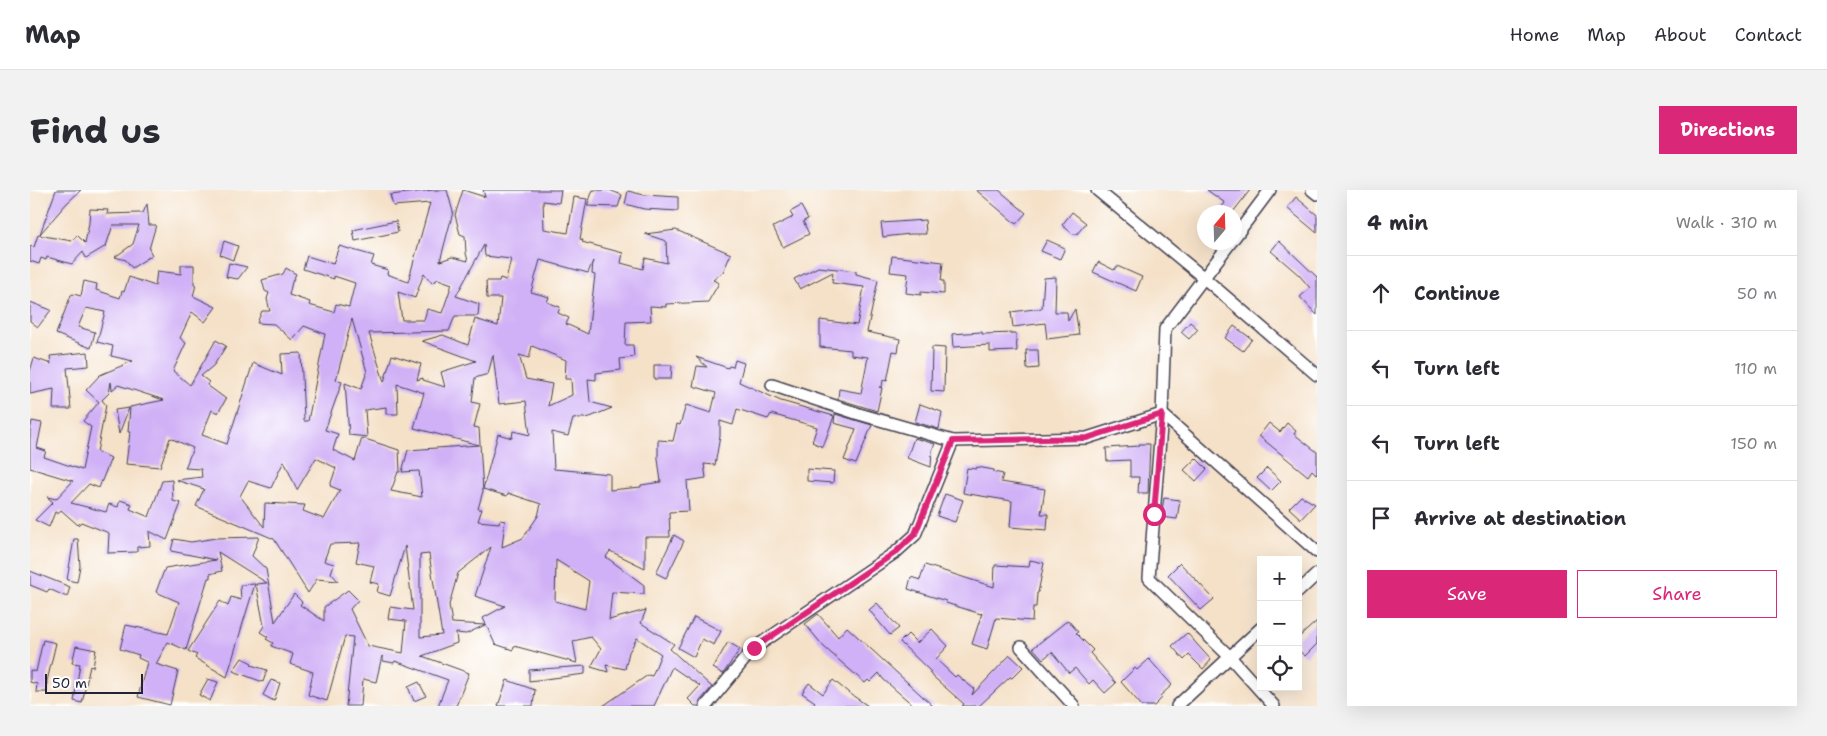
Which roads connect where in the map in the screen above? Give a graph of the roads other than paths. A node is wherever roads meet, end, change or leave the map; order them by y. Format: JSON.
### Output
{"nodes":[{"id":1,"x":1097,"y":190,"type":"edge"},
{"id":2,"x":1270,"y":190,"type":"edge"},
{"id":3,"x":1312,"y":190,"type":"edge"},
{"id":4,"x":1317,"y":194,"type":"edge"},
{"id":5,"x":1242,"y":227,"type":"edge"},
{"id":6,"x":1225,"y":250,"type":"edge"},
{"id":7,"x":1204,"y":278,"type":"junction"},
{"id":8,"x":1317,"y":375,"type":"edge"},
{"id":9,"x":772,"y":385,"type":"dead end"},
{"id":10,"x":1162,"y":414,"type":"junction"},
{"id":11,"x":953,"y":441,"type":"junction"},
{"id":12,"x":1317,"y":552,"type":"edge"},
{"id":13,"x":1317,"y":574,"type":"edge"},
{"id":14,"x":1302,"y":588,"type":"edge"},
{"id":15,"x":1257,"y":632,"type":"edge"},
{"id":16,"x":1022,"y":648,"type":"dead end"},
{"id":17,"x":1230,"y":657,"type":"junction"},
{"id":18,"x":706,"y":706,"type":"edge"},
{"id":19,"x":1074,"y":706,"type":"edge"},
{"id":20,"x":1177,"y":706,"type":"edge"},
{"id":21,"x":1274,"y":706,"type":"edge"}],
"edges":[{"from":1,"to":7,"type":"street"},
{"from":2,"to":5,"type":"street"},
{"from":3,"to":4,"type":"street"},
{"from":6,"to":7,"type":"street"},
{"from":7,"to":8,"type":"street"},
{"from":7,"to":10,"type":"street"},
{"from":9,"to":11,"type":"street"},
{"from":10,"to":11,"type":"street"},
{"from":10,"to":12,"type":"street"},
{"from":10,"to":17,"type":"street"},
{"from":11,"to":18,"type":"street"},
{"from":13,"to":14,"type":"street"},
{"from":15,"to":17,"type":"street"},
{"from":16,"to":19,"type":"street"},
{"from":17,"to":20,"type":"street"},
{"from":17,"to":21,"type":"street"}]}
